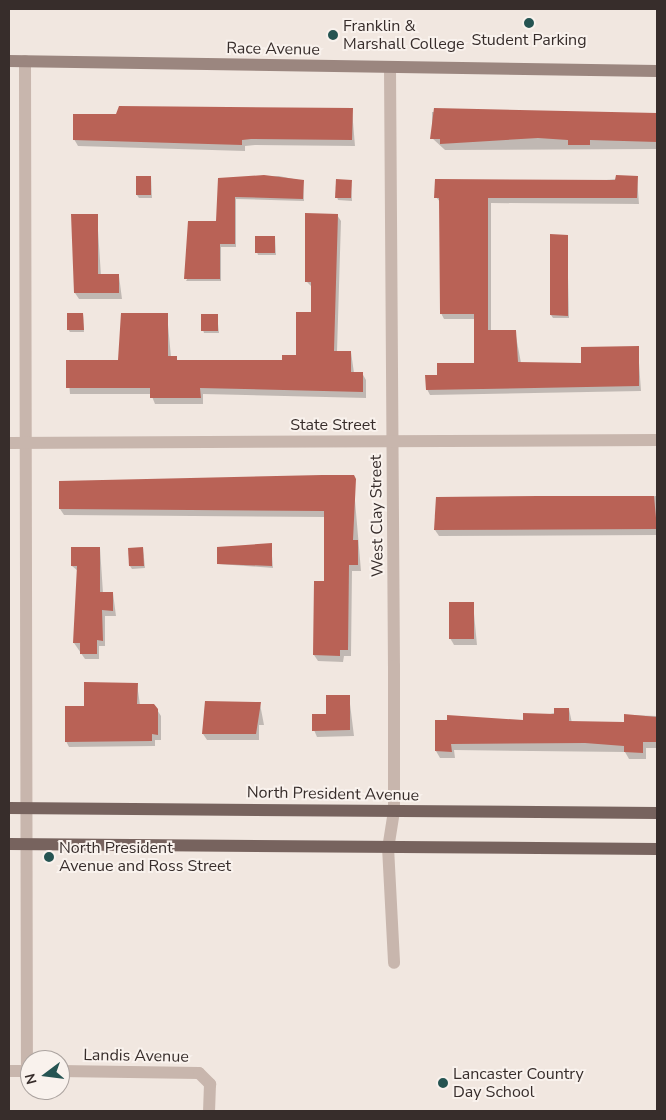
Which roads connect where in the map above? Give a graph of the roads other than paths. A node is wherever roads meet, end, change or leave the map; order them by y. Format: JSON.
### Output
{"nodes":[{"id":1,"x":9,"y":61,"type":"edge"},
{"id":2,"x":25,"y":61,"type":"junction"},
{"id":3,"x":390,"y":68,"type":"junction"},
{"id":4,"x":657,"y":71,"type":"edge"},
{"id":5,"x":657,"y":440,"type":"edge"},
{"id":6,"x":392,"y":441,"type":"junction"},
{"id":7,"x":9,"y":443,"type":"edge"},
{"id":8,"x":25,"y":443,"type":"junction"},
{"id":9,"x":9,"y":808,"type":"edge"},
{"id":10,"x":26,"y":808,"type":"junction"},
{"id":11,"x":394,"y":811,"type":"junction"},
{"id":12,"x":657,"y":813,"type":"edge"},
{"id":13,"x":9,"y":844,"type":"edge"},
{"id":14,"x":26,"y":844,"type":"junction"},
{"id":15,"x":388,"y":847,"type":"junction"},
{"id":16,"x":657,"y":849,"type":"edge"},
{"id":17,"x":394,"y":963,"type":"dead end"},
{"id":18,"x":28,"y":1050,"type":"edge"},
{"id":19,"x":70,"y":1071,"type":"edge"},
{"id":20,"x":209,"y":1111,"type":"edge"}],
"edges":[{"from":1,"to":2,"type":"main road","name":"Race Avenue"},
{"from":2,"to":3,"type":"main road","name":"Race Avenue"},
{"from":2,"to":8,"type":"street"},
{"from":3,"to":4,"type":"main road","name":"Race Avenue"},
{"from":3,"to":6,"type":"street","name":"West Clay Street"},
{"from":5,"to":6,"type":"street","name":"State Street"},
{"from":6,"to":8,"type":"street","name":"State Street"},
{"from":6,"to":11,"type":"street","name":"West Clay Street"},
{"from":7,"to":8,"type":"street","name":"State Street"},
{"from":8,"to":10,"type":"street"},
{"from":9,"to":10,"type":"main road","name":"North President Avenue"},
{"from":10,"to":11,"type":"main road","name":"North President Avenue"},
{"from":10,"to":14,"type":"street"},
{"from":11,"to":12,"type":"main road","name":"North President Avenue"},
{"from":11,"to":15,"type":"street","name":"West Clay Street"},
{"from":13,"to":14,"type":"main road"},
{"from":14,"to":15,"type":"main road"},
{"from":14,"to":18,"type":"street"},
{"from":15,"to":16,"type":"main road"},
{"from":15,"to":17,"type":"street","name":"West Clay Street"},
{"from":19,"to":20,"type":"street","name":"Landis Avenue"}]}
